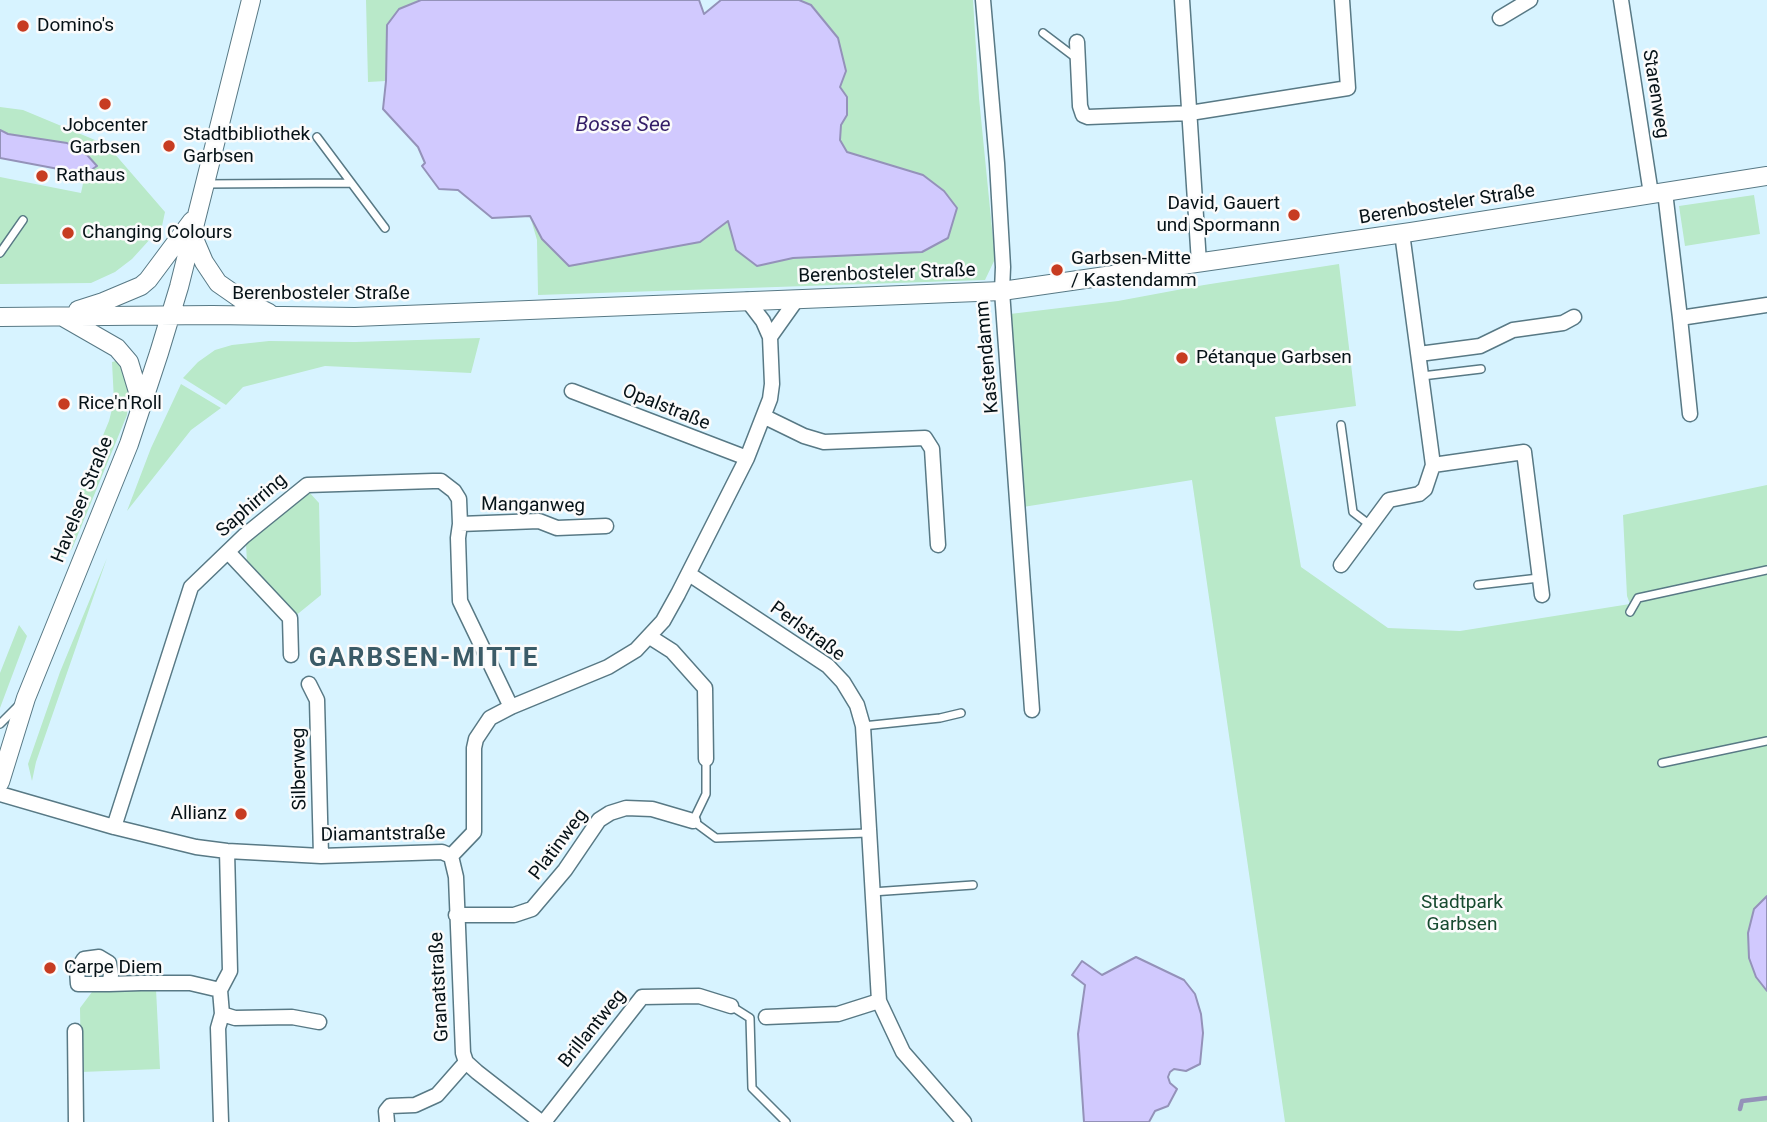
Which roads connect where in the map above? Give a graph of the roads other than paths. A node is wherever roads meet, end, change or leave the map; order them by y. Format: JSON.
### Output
{"nodes":[{"id":1,"x":251,"y":0,"type":"edge"},
{"id":2,"x":984,"y":0,"type":"edge"},
{"id":3,"x":1182,"y":0,"type":"edge"},
{"id":4,"x":1342,"y":0,"type":"edge"},
{"id":5,"x":1530,"y":0,"type":"edge"},
{"id":6,"x":1621,"y":0,"type":"edge"},
{"id":7,"x":1500,"y":18,"type":"dead end"},
{"id":8,"x":1043,"y":33,"type":"dead end"},
{"id":9,"x":1077,"y":42,"type":"dead end"},
{"id":10,"x":1077,"y":59,"type":"junction"},
{"id":11,"x":1190,"y":113,"type":"junction"},
{"id":12,"x":317,"y":137,"type":"dead end"},
{"id":13,"x":1767,"y":176,"type":"edge"},
{"id":14,"x":351,"y":183,"type":"junction"},
{"id":15,"x":204,"y":184,"type":"junction"},
{"id":16,"x":1658,"y":193,"type":"junction"},
{"id":17,"x":196,"y":215,"type":"junction"},
{"id":18,"x":23,"y":220,"type":"dead end"},
{"id":19,"x":385,"y":228,"type":"dead end"},
{"id":20,"x":1402,"y":233,"type":"junction"},
{"id":21,"x":192,"y":234,"type":"junction"},
{"id":22,"x":0,"y":253,"type":"edge"},
{"id":23,"x":1199,"y":263,"type":"junction"},
{"id":24,"x":1002,"y":291,"type":"junction"},
{"id":25,"x":797,"y":299,"type":"junction"},
{"id":26,"x":747,"y":300,"type":"junction"},
{"id":27,"x":1767,"y":305,"type":"edge"},
{"id":28,"x":60,"y":315,"type":"junction"},
{"id":29,"x":171,"y":315,"type":"junction"},
{"id":30,"x":272,"y":315,"type":"junction"},
{"id":31,"x":0,"y":317,"type":"edge"},
{"id":32,"x":1574,"y":317,"type":"dead end"},
{"id":33,"x":1680,"y":318,"type":"junction"},
{"id":34,"x":770,"y":337,"type":"junction"},
{"id":35,"x":1419,"y":354,"type":"junction"},
{"id":36,"x":1482,"y":369,"type":"dead end"},
{"id":37,"x":1422,"y":376,"type":"junction"},
{"id":38,"x":572,"y":391,"type":"dead end"},
{"id":39,"x":142,"y":405,"type":"junction"},
{"id":40,"x":1690,"y":414,"type":"dead end"},
{"id":41,"x":765,"y":417,"type":"junction"},
{"id":42,"x":1341,"y":425,"type":"dead end"},
{"id":43,"x":747,"y":458,"type":"junction"},
{"id":44,"x":1433,"y":465,"type":"junction"},
{"id":45,"x":460,"y":524,"type":"junction"},
{"id":46,"x":1370,"y":525,"type":"junction"},
{"id":47,"x":606,"y":526,"type":"dead end"},
{"id":48,"x":938,"y":545,"type":"dead end"},
{"id":49,"x":228,"y":552,"type":"junction"},
{"id":50,"x":1341,"y":565,"type":"dead end"},
{"id":51,"x":1767,"y":570,"type":"edge"},
{"id":52,"x":689,"y":574,"type":"junction"},
{"id":53,"x":1539,"y":578,"type":"junction"},
{"id":54,"x":1478,"y":585,"type":"dead end"},
{"id":55,"x":1542,"y":595,"type":"dead end"},
{"id":56,"x":1630,"y":612,"type":"dead end"},
{"id":57,"x":650,"y":636,"type":"junction"},
{"id":58,"x":291,"y":655,"type":"dead end"},
{"id":59,"x":309,"y":684,"type":"dead end"},
{"id":60,"x":26,"y":698,"type":"junction"},
{"id":61,"x":512,"y":707,"type":"junction"},
{"id":62,"x":1032,"y":710,"type":"dead end"},
{"id":63,"x":961,"y":713,"type":"dead end"},
{"id":64,"x":0,"y":724,"type":"edge"},
{"id":65,"x":863,"y":726,"type":"junction"},
{"id":66,"x":1767,"y":741,"type":"edge"},
{"id":67,"x":706,"y":759,"type":"joint"},
{"id":68,"x":1662,"y":763,"type":"dead end"},
{"id":69,"x":0,"y":782,"type":"edge"},
{"id":70,"x":0,"y":794,"type":"edge"},
{"id":71,"x":693,"y":821,"type":"junction"},
{"id":72,"x":114,"y":827,"type":"junction"},
{"id":73,"x":868,"y":833,"type":"junction"},
{"id":74,"x":227,"y":852,"type":"junction"},
{"id":75,"x":321,"y":856,"type":"junction"},
{"id":76,"x":451,"y":856,"type":"junction"},
{"id":77,"x":973,"y":885,"type":"dead end"},
{"id":78,"x":872,"y":892,"type":"junction"},
{"id":79,"x":456,"y":915,"type":"junction"},
{"id":80,"x":108,"y":984,"type":"dead end"},
{"id":81,"x":220,"y":990,"type":"junction"},
{"id":82,"x":879,"y":1001,"type":"junction"},
{"id":83,"x":731,"y":1006,"type":"joint"},
{"id":84,"x":222,"y":1014,"type":"junction"},
{"id":85,"x":766,"y":1017,"type":"dead end"},
{"id":86,"x":319,"y":1022,"type":"dead end"},
{"id":87,"x":75,"y":1031,"type":"dead end"},
{"id":88,"x":466,"y":1062,"type":"junction"},
{"id":89,"x":76,"y":1122,"type":"edge"},
{"id":90,"x":220,"y":1122,"type":"edge"},
{"id":91,"x":387,"y":1122,"type":"edge"},
{"id":92,"x":542,"y":1122,"type":"edge"},
{"id":93,"x":786,"y":1122,"type":"edge"},
{"id":94,"x":964,"y":1122,"type":"edge"}],
"edges":[{"from":1,"to":15,"type":"street","name":"Havelser Straße"},
{"from":2,"to":24,"type":"street","name":"Kastendamm"},
{"from":3,"to":11,"type":"street"},
{"from":4,"to":11,"type":"street"},
{"from":5,"to":7,"type":"street"},
{"from":6,"to":16,"type":"street","name":"Starenweg"},
{"from":8,"to":10,"type":"lane"},
{"from":9,"to":10,"type":"street"},
{"from":10,"to":11,"type":"street"},
{"from":11,"to":23,"type":"street"},
{"from":12,"to":14,"type":"lane"},
{"from":13,"to":16,"type":"street","name":"Berenbosteler Straße"},
{"from":14,"to":15,"type":"lane"},
{"from":14,"to":19,"type":"lane"},
{"from":15,"to":17,"type":"street","name":"Havelser Straße"},
{"from":16,"to":20,"type":"street","name":"Berenbosteler Straße"},
{"from":16,"to":33,"type":"street","name":"Starenweg"},
{"from":17,"to":21,"type":"street","name":"Havelser Straße"},
{"from":17,"to":28,"type":"street"},
{"from":18,"to":22,"type":"lane"},
{"from":20,"to":23,"type":"street","name":"Berenbosteler Straße"},
{"from":20,"to":35,"type":"street"},
{"from":21,"to":29,"type":"street","name":"Havelser Straße"},
{"from":21,"to":30,"type":"street"},
{"from":23,"to":24,"type":"street","name":"Berenbosteler Straße"},
{"from":24,"to":25,"type":"street","name":"Berenbosteler Straße"},
{"from":24,"to":62,"type":"street","name":"Kastendamm"},
{"from":25,"to":26,"type":"street","name":"Berenbosteler Straße"},
{"from":25,"to":34,"type":"street"},
{"from":26,"to":30,"type":"street","name":"Berenbosteler Straße"},
{"from":26,"to":34,"type":"street","name":"Diamantstraße"},
{"from":27,"to":33,"type":"street"},
{"from":28,"to":29,"type":"street","name":"Berenbosteler Straße"},
{"from":28,"to":31,"type":"street","name":"Berenbosteler Straße"},
{"from":28,"to":39,"type":"street"},
{"from":29,"to":30,"type":"street","name":"Berenbosteler Straße"},
{"from":29,"to":39,"type":"street","name":"Havelser Straße"},
{"from":32,"to":35,"type":"street"},
{"from":33,"to":40,"type":"street","name":"Starenweg"},
{"from":34,"to":41,"type":"street","name":"Diamantstraße"},
{"from":35,"to":37,"type":"street"},
{"from":36,"to":37,"type":"lane"},
{"from":37,"to":44,"type":"street"},
{"from":38,"to":43,"type":"street","name":"Opalstraße"},
{"from":39,"to":60,"type":"street","name":"Havelser Straße"},
{"from":41,"to":43,"type":"street","name":"Diamantstraße"},
{"from":41,"to":48,"type":"street"},
{"from":42,"to":46,"type":"lane"},
{"from":43,"to":52,"type":"street","name":"Diamantstraße"},
{"from":44,"to":46,"type":"street"},
{"from":44,"to":53,"type":"street"},
{"from":45,"to":47,"type":"street","name":"Manganweg"},
{"from":45,"to":49,"type":"street","name":"Saphirring"},
{"from":45,"to":61,"type":"street","name":"Saphirring"},
{"from":46,"to":50,"type":"street"},
{"from":49,"to":58,"type":"street"},
{"from":49,"to":72,"type":"street","name":"Saphirring"},
{"from":51,"to":56,"type":"lane"},
{"from":52,"to":57,"type":"street","name":"Diamantstraße"},
{"from":52,"to":65,"type":"street","name":"Perlstraße"},
{"from":53,"to":54,"type":"lane"},
{"from":53,"to":55,"type":"street"},
{"from":57,"to":61,"type":"street","name":"Diamantstraße"},
{"from":57,"to":67,"type":"street"},
{"from":59,"to":75,"type":"street","name":"Silberweg"},
{"from":60,"to":64,"type":"lane","name":"Havelser Straße"},
{"from":60,"to":69,"type":"street","name":"Havelser Straße"},
{"from":61,"to":76,"type":"street","name":"Diamantstraße"},
{"from":63,"to":65,"type":"lane"},
{"from":65,"to":73,"type":"street","name":"Perlstraße"},
{"from":66,"to":68,"type":"lane"},
{"from":67,"to":71,"type":"lane"},
{"from":70,"to":72,"type":"street","name":"Diamantstraße"},
{"from":71,"to":73,"type":"lane"},
{"from":71,"to":79,"type":"street","name":"Platinweg"},
{"from":72,"to":74,"type":"street","name":"Diamantstraße"},
{"from":73,"to":78,"type":"street","name":"Perlstraße"},
{"from":74,"to":75,"type":"street","name":"Diamantstraße"},
{"from":74,"to":81,"type":"street"},
{"from":75,"to":76,"type":"street","name":"Diamantstraße"},
{"from":76,"to":79,"type":"street","name":"Granatstraße"},
{"from":77,"to":78,"type":"lane"},
{"from":78,"to":82,"type":"street","name":"Perlstraße"},
{"from":79,"to":88,"type":"street","name":"Granatstraße"},
{"from":80,"to":81,"type":"street"},
{"from":81,"to":84,"type":"street"},
{"from":82,"to":85,"type":"street"},
{"from":82,"to":94,"type":"street","name":"Perlstraße"},
{"from":83,"to":92,"type":"street","name":"Brillantweg"},
{"from":83,"to":93,"type":"lane"},
{"from":84,"to":86,"type":"street"},
{"from":84,"to":90,"type":"street"},
{"from":87,"to":89,"type":"street"},
{"from":88,"to":91,"type":"street"},
{"from":88,"to":92,"type":"street","name":"Granatstraße"}]}
